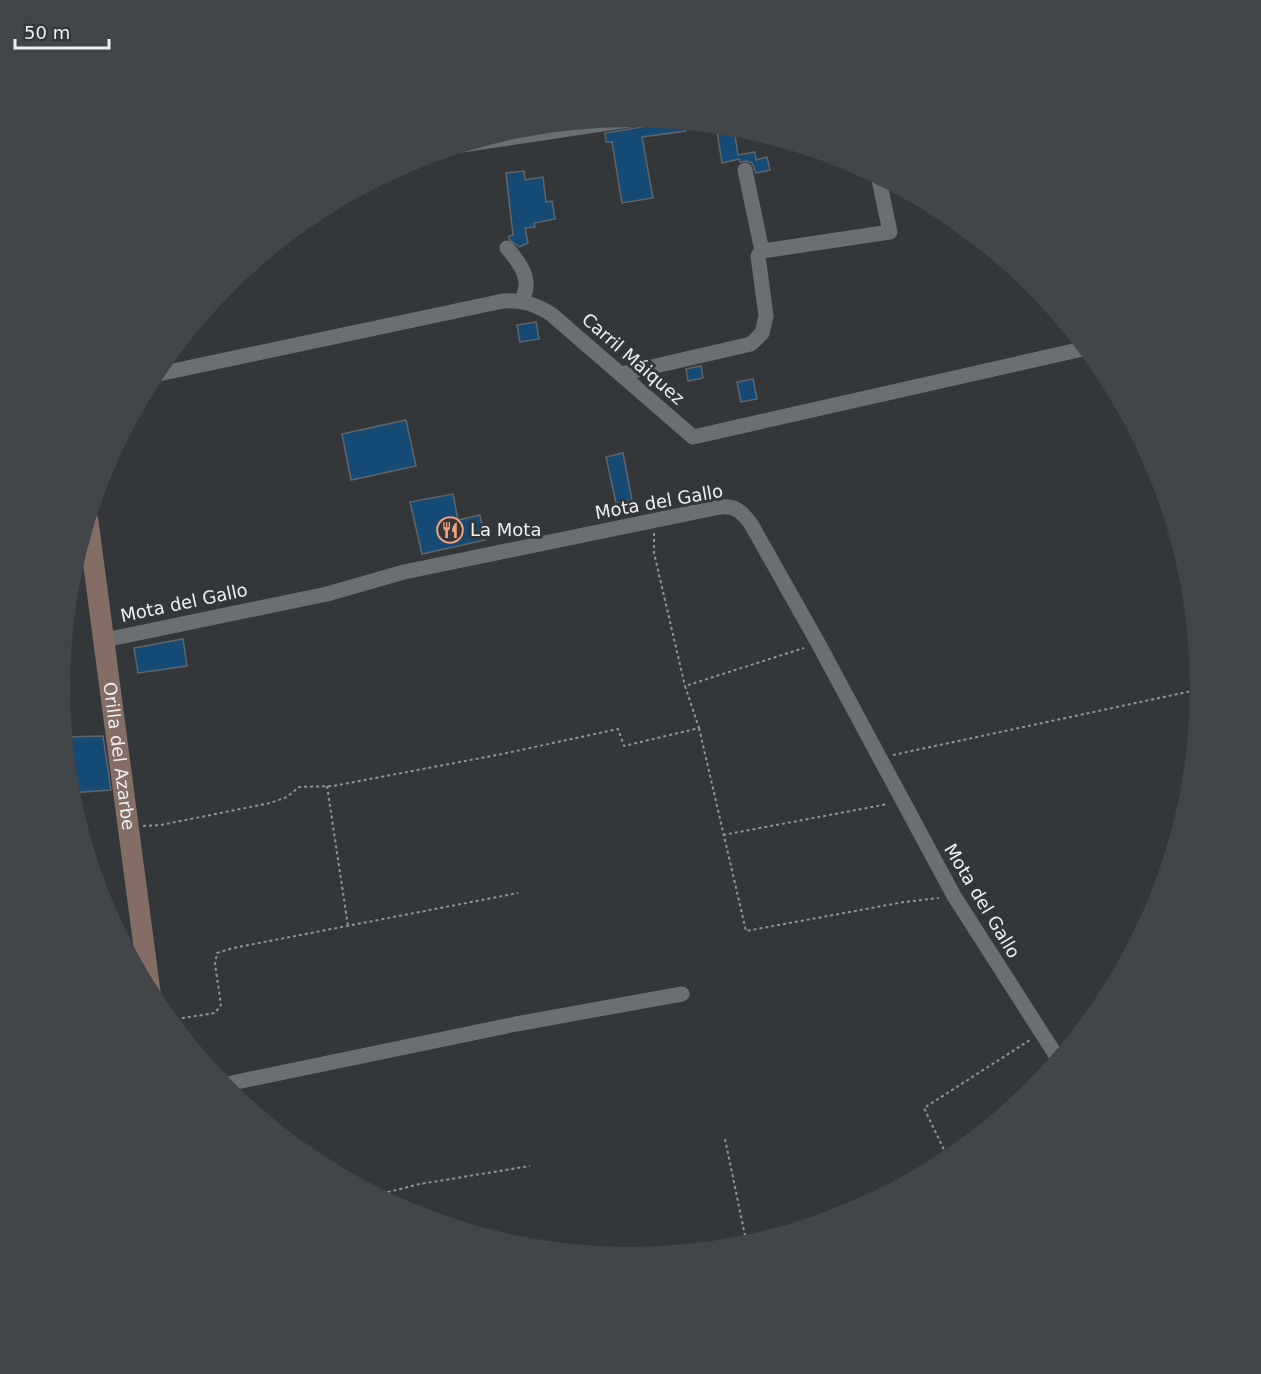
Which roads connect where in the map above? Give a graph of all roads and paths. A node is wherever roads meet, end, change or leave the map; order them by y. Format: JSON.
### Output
{"nodes":[{"id":1,"x":745,"y":170,"type":"dead end"},
{"id":2,"x":880,"y":186,"type":"edge"},
{"id":3,"x":507,"y":248,"type":"dead end"},
{"id":4,"x":762,"y":251,"type":"junction"},
{"id":5,"x":521,"y":300,"type":"junction"},
{"id":6,"x":1078,"y":350,"type":"edge"},
{"id":7,"x":168,"y":372,"type":"edge"},
{"id":8,"x":621,"y":374,"type":"junction"},
{"id":9,"x":654,"y":521,"type":"junction"},
{"id":10,"x":89,"y":544,"type":"edge"},
{"id":11,"x":105,"y":640,"type":"junction"},
{"id":12,"x":819,"y":643,"type":"junction"},
{"id":13,"x":685,"y":686,"type":"junction"},
{"id":14,"x":1190,"y":691,"type":"edge"},
{"id":15,"x":699,"y":728,"type":"junction"},
{"id":16,"x":882,"y":761,"type":"junction"},
{"id":17,"x":327,"y":786,"type":"junction"},
{"id":18,"x":902,"y":801,"type":"junction"},
{"id":19,"x":129,"y":828,"type":"junction"},
{"id":20,"x":723,"y":835,"type":"junction"},
{"id":21,"x":518,"y":893,"type":"dead end"},
{"id":22,"x":954,"y":896,"type":"junction"},
{"id":23,"x":348,"y":926,"type":"junction"},
{"id":24,"x":144,"y":963,"type":"edge"},
{"id":25,"x":682,"y":994,"type":"dead end"},
{"id":26,"x":179,"y":1019,"type":"edge"},
{"id":27,"x":1041,"y":1033,"type":"junction"},
{"id":28,"x":1054,"y":1053,"type":"edge"},
{"id":29,"x":234,"y":1082,"type":"edge"},
{"id":30,"x":725,"y":1139,"type":"dead end"},
{"id":31,"x":945,"y":1151,"type":"edge"},
{"id":32,"x":530,"y":1166,"type":"dead end"},
{"id":33,"x":389,"y":1192,"type":"edge"},
{"id":34,"x":745,"y":1235,"type":"edge"}],
"edges":[{"from":1,"to":4,"type":"street"},
{"from":2,"to":4,"type":"street"},
{"from":3,"to":5,"type":"street"},
{"from":4,"to":8,"type":"street"},
{"from":5,"to":7,"type":"street"},
{"from":5,"to":8,"type":"street","name":"Carril Máiquez"},
{"from":6,"to":8,"type":"street","name":"Carril Máiquez"},
{"from":9,"to":11,"type":"street","name":"Mota del Gallo"},
{"from":9,"to":12,"type":"street","name":"Mota del Gallo"},
{"from":9,"to":13,"type":"path"},
{"from":10,"to":11,"type":"main road","name":"Orilla del Azarbe"},
{"from":11,"to":19,"type":"main road","name":"Orilla del Azarbe"},
{"from":12,"to":13,"type":"path"},
{"from":12,"to":16,"type":"street","name":"Mota del Gallo"},
{"from":13,"to":15,"type":"path"},
{"from":14,"to":16,"type":"path"},
{"from":15,"to":17,"type":"path"},
{"from":15,"to":20,"type":"path"},
{"from":16,"to":18,"type":"street","name":"Mota del Gallo"},
{"from":17,"to":19,"type":"path"},
{"from":17,"to":23,"type":"path"},
{"from":18,"to":20,"type":"path"},
{"from":18,"to":22,"type":"street","name":"Mota del Gallo"},
{"from":19,"to":24,"type":"main road","name":"Orilla del Azarbe"},
{"from":20,"to":22,"type":"path"},
{"from":21,"to":23,"type":"path"},
{"from":22,"to":27,"type":"street","name":"Mota del Gallo"},
{"from":23,"to":26,"type":"path"},
{"from":25,"to":29,"type":"street"},
{"from":27,"to":28,"type":"street","name":"Mota del Gallo"},
{"from":27,"to":31,"type":"path"},
{"from":30,"to":34,"type":"path"},
{"from":32,"to":33,"type":"path"}]}
